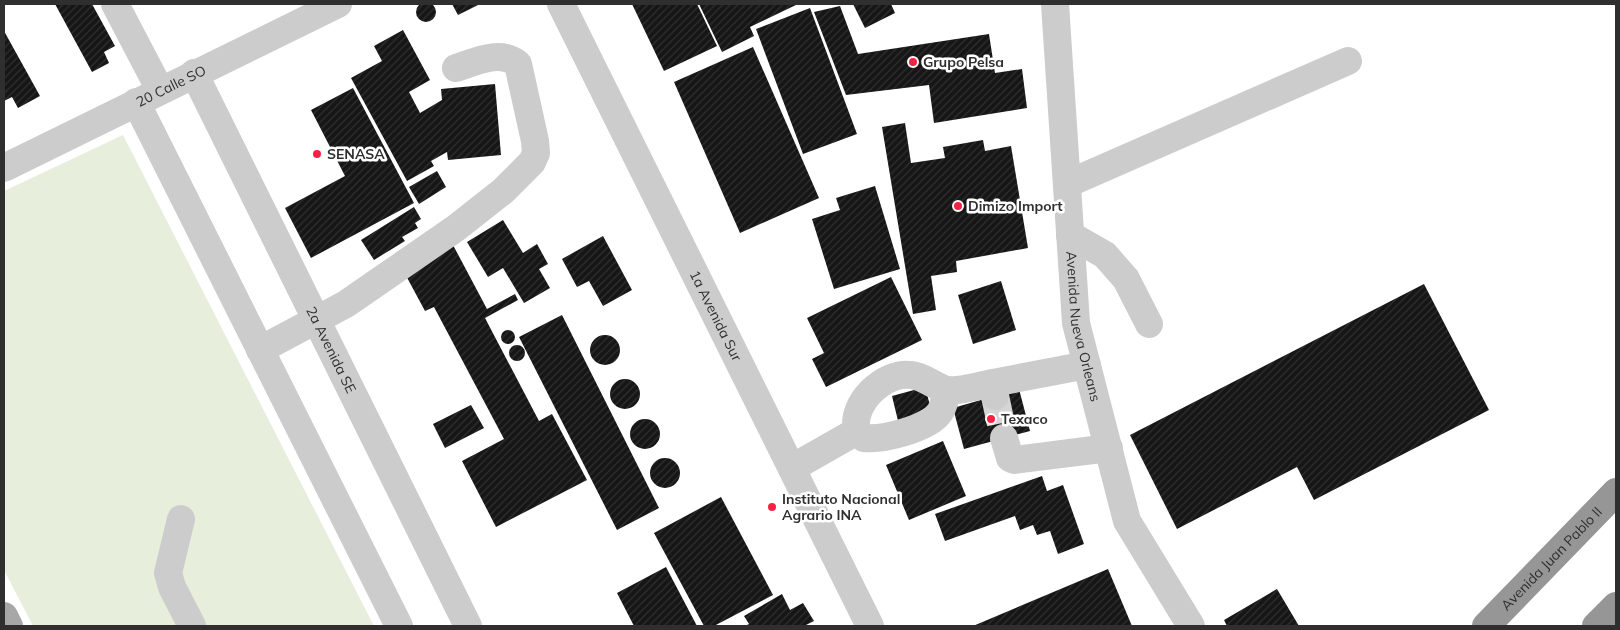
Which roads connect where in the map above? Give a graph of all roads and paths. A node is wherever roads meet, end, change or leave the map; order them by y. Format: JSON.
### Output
{"nodes":[{"id":1,"x":115,"y":4,"type":"edge"},
{"id":2,"x":338,"y":4,"type":"edge"},
{"id":3,"x":561,"y":4,"type":"edge"},
{"id":4,"x":1055,"y":4,"type":"edge"},
{"id":5,"x":1348,"y":61,"type":"dead end"},
{"id":6,"x":456,"y":68,"type":"dead end"},
{"id":7,"x":194,"y":73,"type":"junction"},
{"id":8,"x":148,"y":96,"type":"junction"},
{"id":9,"x":4,"y":168,"type":"edge"},
{"id":10,"x":1067,"y":184,"type":"junction"},
{"id":11,"x":1070,"y":235,"type":"junction"},
{"id":12,"x":316,"y":320,"type":"junction"},
{"id":13,"x":1149,"y":324,"type":"dead end"},
{"id":14,"x":260,"y":350,"type":"junction"},
{"id":15,"x":1087,"y":365,"type":"junction"},
{"id":16,"x":948,"y":390,"type":"junction"},
{"id":17,"x":857,"y":431,"type":"junction"},
{"id":18,"x":1004,"y":438,"type":"tunnel mouth"},
{"id":19,"x":1109,"y":448,"type":"junction"},
{"id":20,"x":792,"y":468,"type":"junction"},
{"id":21,"x":1616,"y":492,"type":"edge"},
{"id":22,"x":181,"y":519,"type":"dead end"},
{"id":23,"x":1616,"y":606,"type":"edge"},
{"id":24,"x":4,"y":616,"type":"edge"},
{"id":25,"x":9,"y":626,"type":"edge"},
{"id":26,"x":192,"y":626,"type":"edge"},
{"id":27,"x":399,"y":626,"type":"edge"},
{"id":28,"x":468,"y":626,"type":"edge"},
{"id":29,"x":870,"y":626,"type":"edge"},
{"id":30,"x":1191,"y":626,"type":"edge"},
{"id":31,"x":1486,"y":626,"type":"edge"},
{"id":32,"x":1596,"y":626,"type":"edge"}],
"edges":[{"from":1,"to":8,"type":"street"},
{"from":2,"to":7,"type":"street","name":"20 Calle SO"},
{"from":3,"to":20,"type":"street","name":"1a Avenida Sur"},
{"from":4,"to":10,"type":"street","name":"Avenida Nueva Orleans"},
{"from":5,"to":10,"type":"street"},
{"from":6,"to":12,"type":"street"},
{"from":7,"to":8,"type":"street","name":"20 Calle SO"},
{"from":7,"to":12,"type":"street","name":"2a Avenida SE"},
{"from":8,"to":9,"type":"street","name":"20 Calle SO"},
{"from":8,"to":14,"type":"street"},
{"from":10,"to":11,"type":"street","name":"Avenida Nueva Orleans"},
{"from":11,"to":13,"type":"street"},
{"from":11,"to":15,"type":"street","name":"Avenida Nueva Orleans"},
{"from":12,"to":14,"type":"street"},
{"from":12,"to":28,"type":"street","name":"2a Avenida SE"},
{"from":14,"to":27,"type":"street"},
{"from":15,"to":16,"type":"street"},
{"from":15,"to":19,"type":"street","name":"Avenida Nueva Orleans"},
{"from":16,"to":17,"type":"street"},
{"from":16,"to":17,"type":"street"},
{"from":17,"to":20,"type":"street"},
{"from":18,"to":19,"type":"street"},
{"from":19,"to":30,"type":"street","name":"Avenida Nueva Orleans"},
{"from":20,"to":29,"type":"street","name":"1a Avenida Sur"},
{"from":21,"to":31,"type":"highway","name":"Avenida Juan Pablo II"},
{"from":22,"to":26,"type":"street"},
{"from":23,"to":32,"type":"highway"},
{"from":24,"to":25,"type":"main road"}]}
